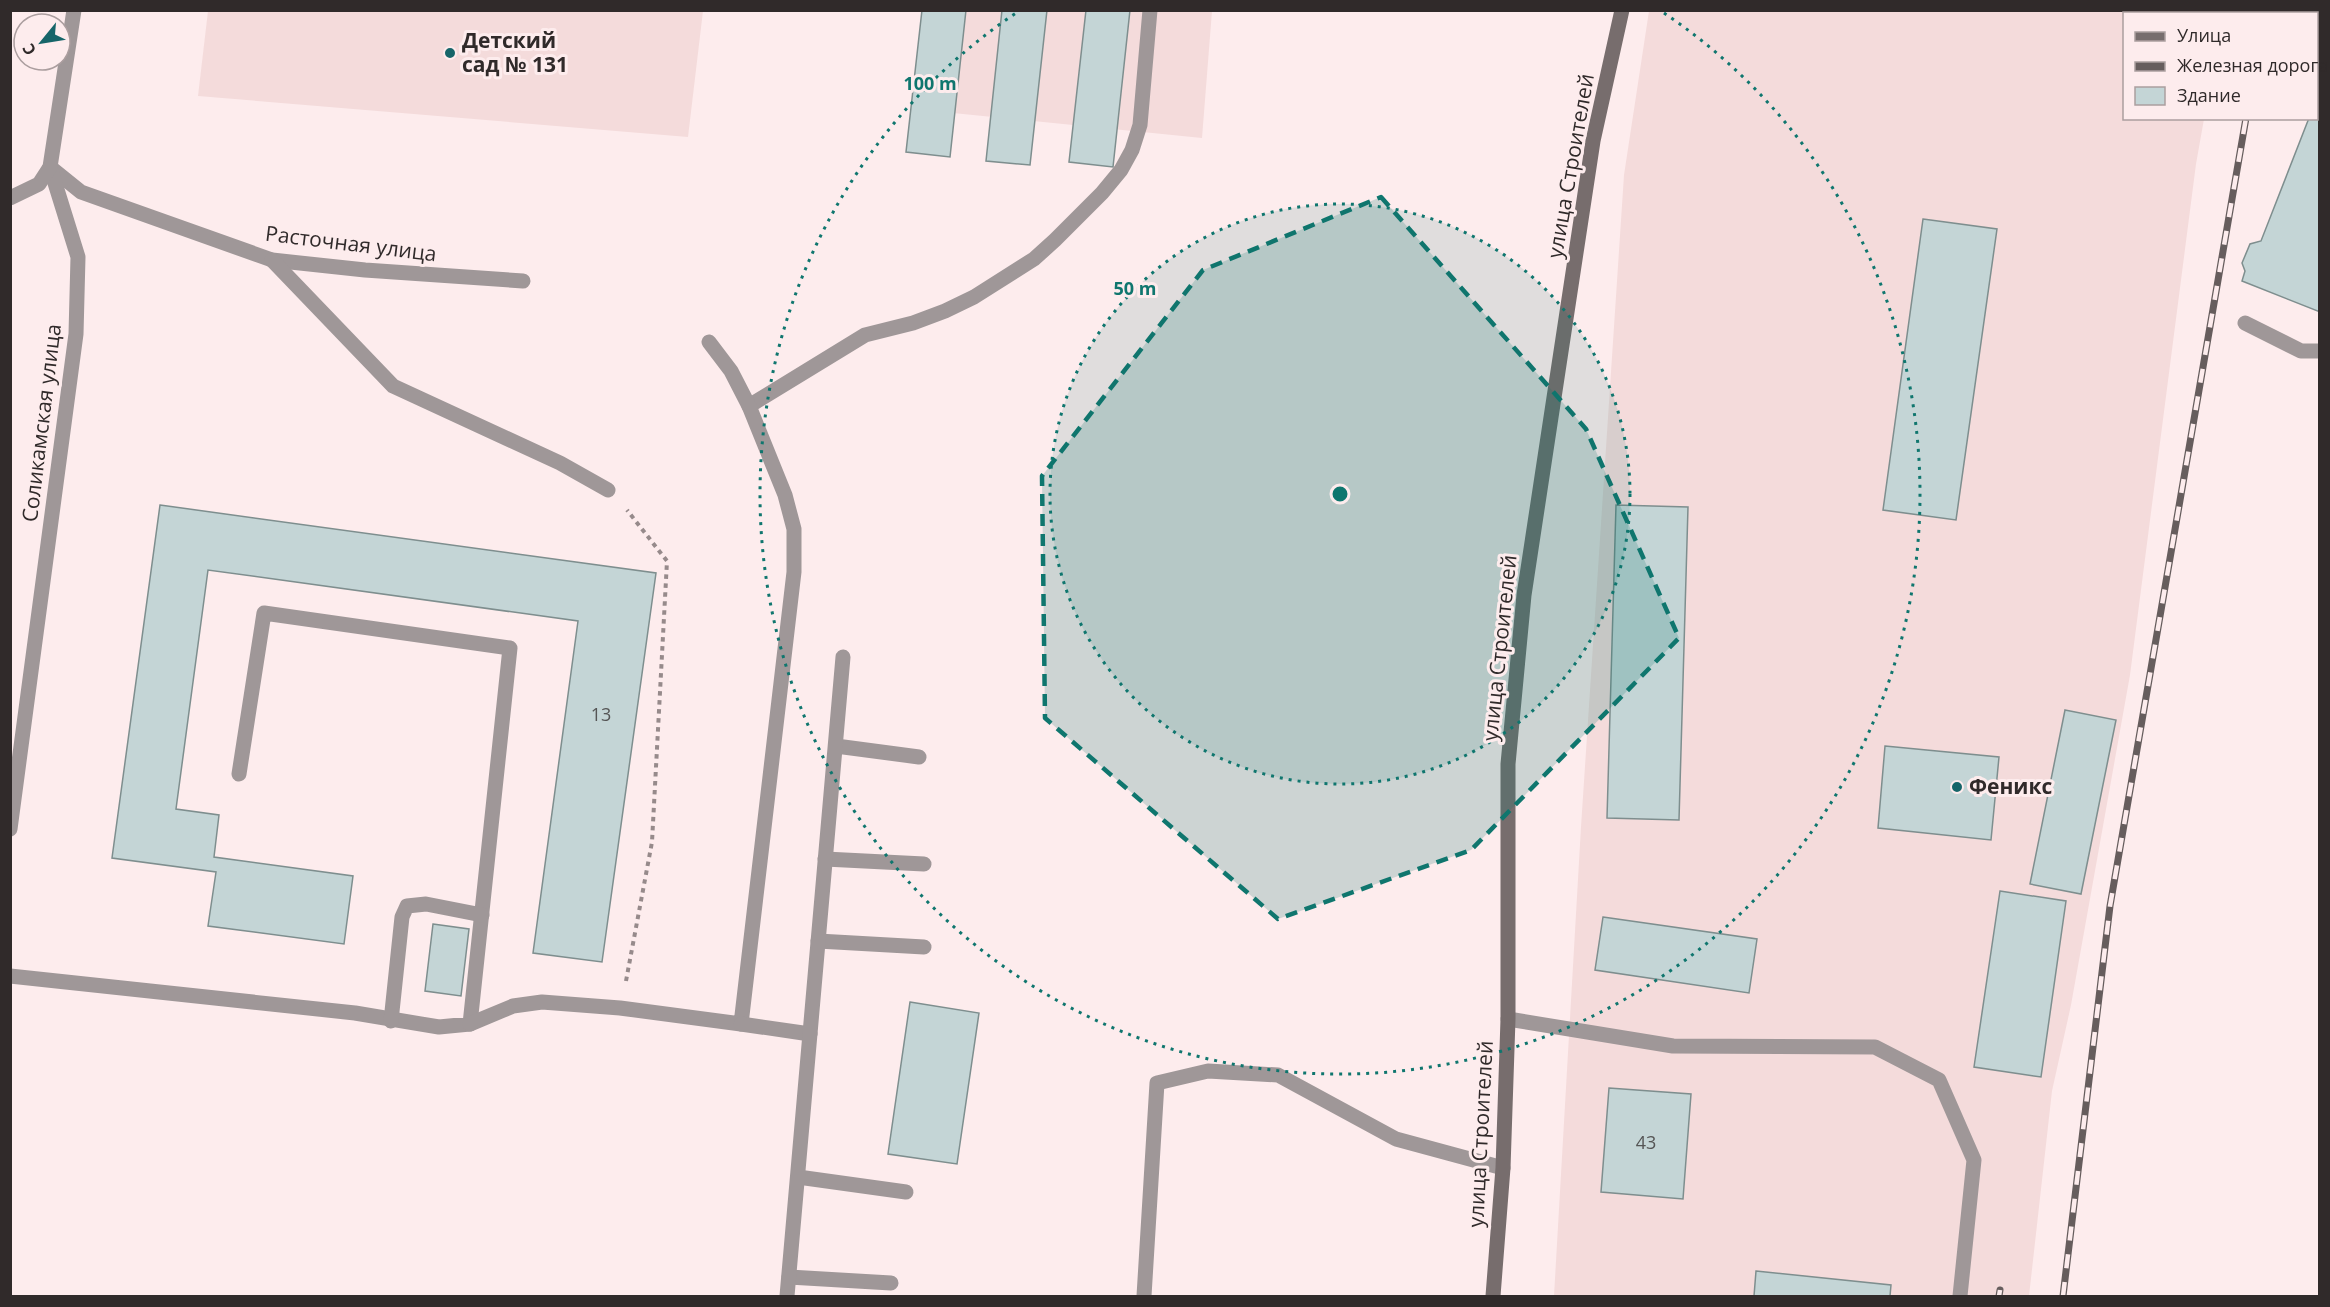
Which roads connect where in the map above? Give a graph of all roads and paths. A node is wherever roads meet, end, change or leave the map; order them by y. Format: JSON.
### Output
{"nodes":[{"id":1,"x":74,"y":10,"type":"edge"},
{"id":2,"x":1150,"y":10,"type":"edge"},
{"id":3,"x":1622,"y":10,"type":"edge"},
{"id":4,"x":50,"y":167,"type":"junction"},
{"id":5,"x":13,"y":197,"type":"edge"},
{"id":6,"x":272,"y":260,"type":"junction"},
{"id":7,"x":523,"y":281,"type":"dead end"},
{"id":8,"x":2245,"y":323,"type":"dead end"},
{"id":9,"x":709,"y":342,"type":"dead end"},
{"id":10,"x":2319,"y":351,"type":"edge"},
{"id":11,"x":749,"y":406,"type":"junction"},
{"id":12,"x":608,"y":490,"type":"joint"},
{"id":13,"x":843,"y":657,"type":"dead end"},
{"id":14,"x":836,"y":746,"type":"junction"},
{"id":15,"x":919,"y":757,"type":"dead end"},
{"id":16,"x":239,"y":774,"type":"dead end"},
{"id":17,"x":10,"y":829,"type":"edge"},
{"id":18,"x":825,"y":859,"type":"junction"},
{"id":19,"x":924,"y":864,"type":"dead end"},
{"id":20,"x":482,"y":915,"type":"junction"},
{"id":21,"x":818,"y":941,"type":"junction"},
{"id":22,"x":924,"y":947,"type":"dead end"},
{"id":23,"x":10,"y":976,"type":"edge"},
{"id":24,"x":621,"y":1008,"type":"junction"},
{"id":25,"x":1508,"y":1019,"type":"junction"},
{"id":26,"x":391,"y":1021,"type":"junction"},
{"id":27,"x":470,"y":1024,"type":"junction"},
{"id":28,"x":741,"y":1024,"type":"junction"},
{"id":29,"x":810,"y":1034,"type":"junction"},
{"id":30,"x":1503,"y":1168,"type":"junction"},
{"id":31,"x":798,"y":1177,"type":"junction"},
{"id":32,"x":906,"y":1192,"type":"dead end"},
{"id":33,"x":789,"y":1277,"type":"junction"},
{"id":34,"x":891,"y":1283,"type":"dead end"},
{"id":35,"x":788,"y":1296,"type":"edge"},
{"id":36,"x":1144,"y":1296,"type":"edge"},
{"id":37,"x":1493,"y":1296,"type":"edge"},
{"id":38,"x":1960,"y":1296,"type":"edge"}],
"edges":[{"from":1,"to":4,"type":"street","name":"Соликамская улица"},
{"from":2,"to":11,"type":"street"},
{"from":3,"to":25,"type":"street","name":"улица Строителей"},
{"from":4,"to":5,"type":"street"},
{"from":4,"to":6,"type":"street","name":"Расточная улица"},
{"from":4,"to":17,"type":"street","name":"Соликамская улица"},
{"from":6,"to":7,"type":"street","name":"Расточная улица"},
{"from":6,"to":12,"type":"street"},
{"from":8,"to":10,"type":"street"},
{"from":9,"to":11,"type":"street"},
{"from":11,"to":28,"type":"street"},
{"from":12,"to":24,"type":"path"},
{"from":13,"to":14,"type":"street"},
{"from":14,"to":15,"type":"street"},
{"from":14,"to":18,"type":"street"},
{"from":16,"to":20,"type":"street"},
{"from":18,"to":19,"type":"street"},
{"from":18,"to":21,"type":"street"},
{"from":20,"to":26,"type":"street"},
{"from":20,"to":27,"type":"street"},
{"from":21,"to":22,"type":"street"},
{"from":21,"to":29,"type":"street"},
{"from":23,"to":26,"type":"street"},
{"from":24,"to":27,"type":"street"},
{"from":24,"to":28,"type":"street"},
{"from":25,"to":30,"type":"street","name":"улица Строителей"},
{"from":25,"to":38,"type":"street"},
{"from":26,"to":27,"type":"street"},
{"from":28,"to":29,"type":"street"},
{"from":29,"to":31,"type":"street"},
{"from":30,"to":36,"type":"street"},
{"from":30,"to":37,"type":"street","name":"улица Строителей"},
{"from":31,"to":32,"type":"street"},
{"from":31,"to":33,"type":"street"},
{"from":33,"to":34,"type":"street"},
{"from":33,"to":35,"type":"street"}]}
